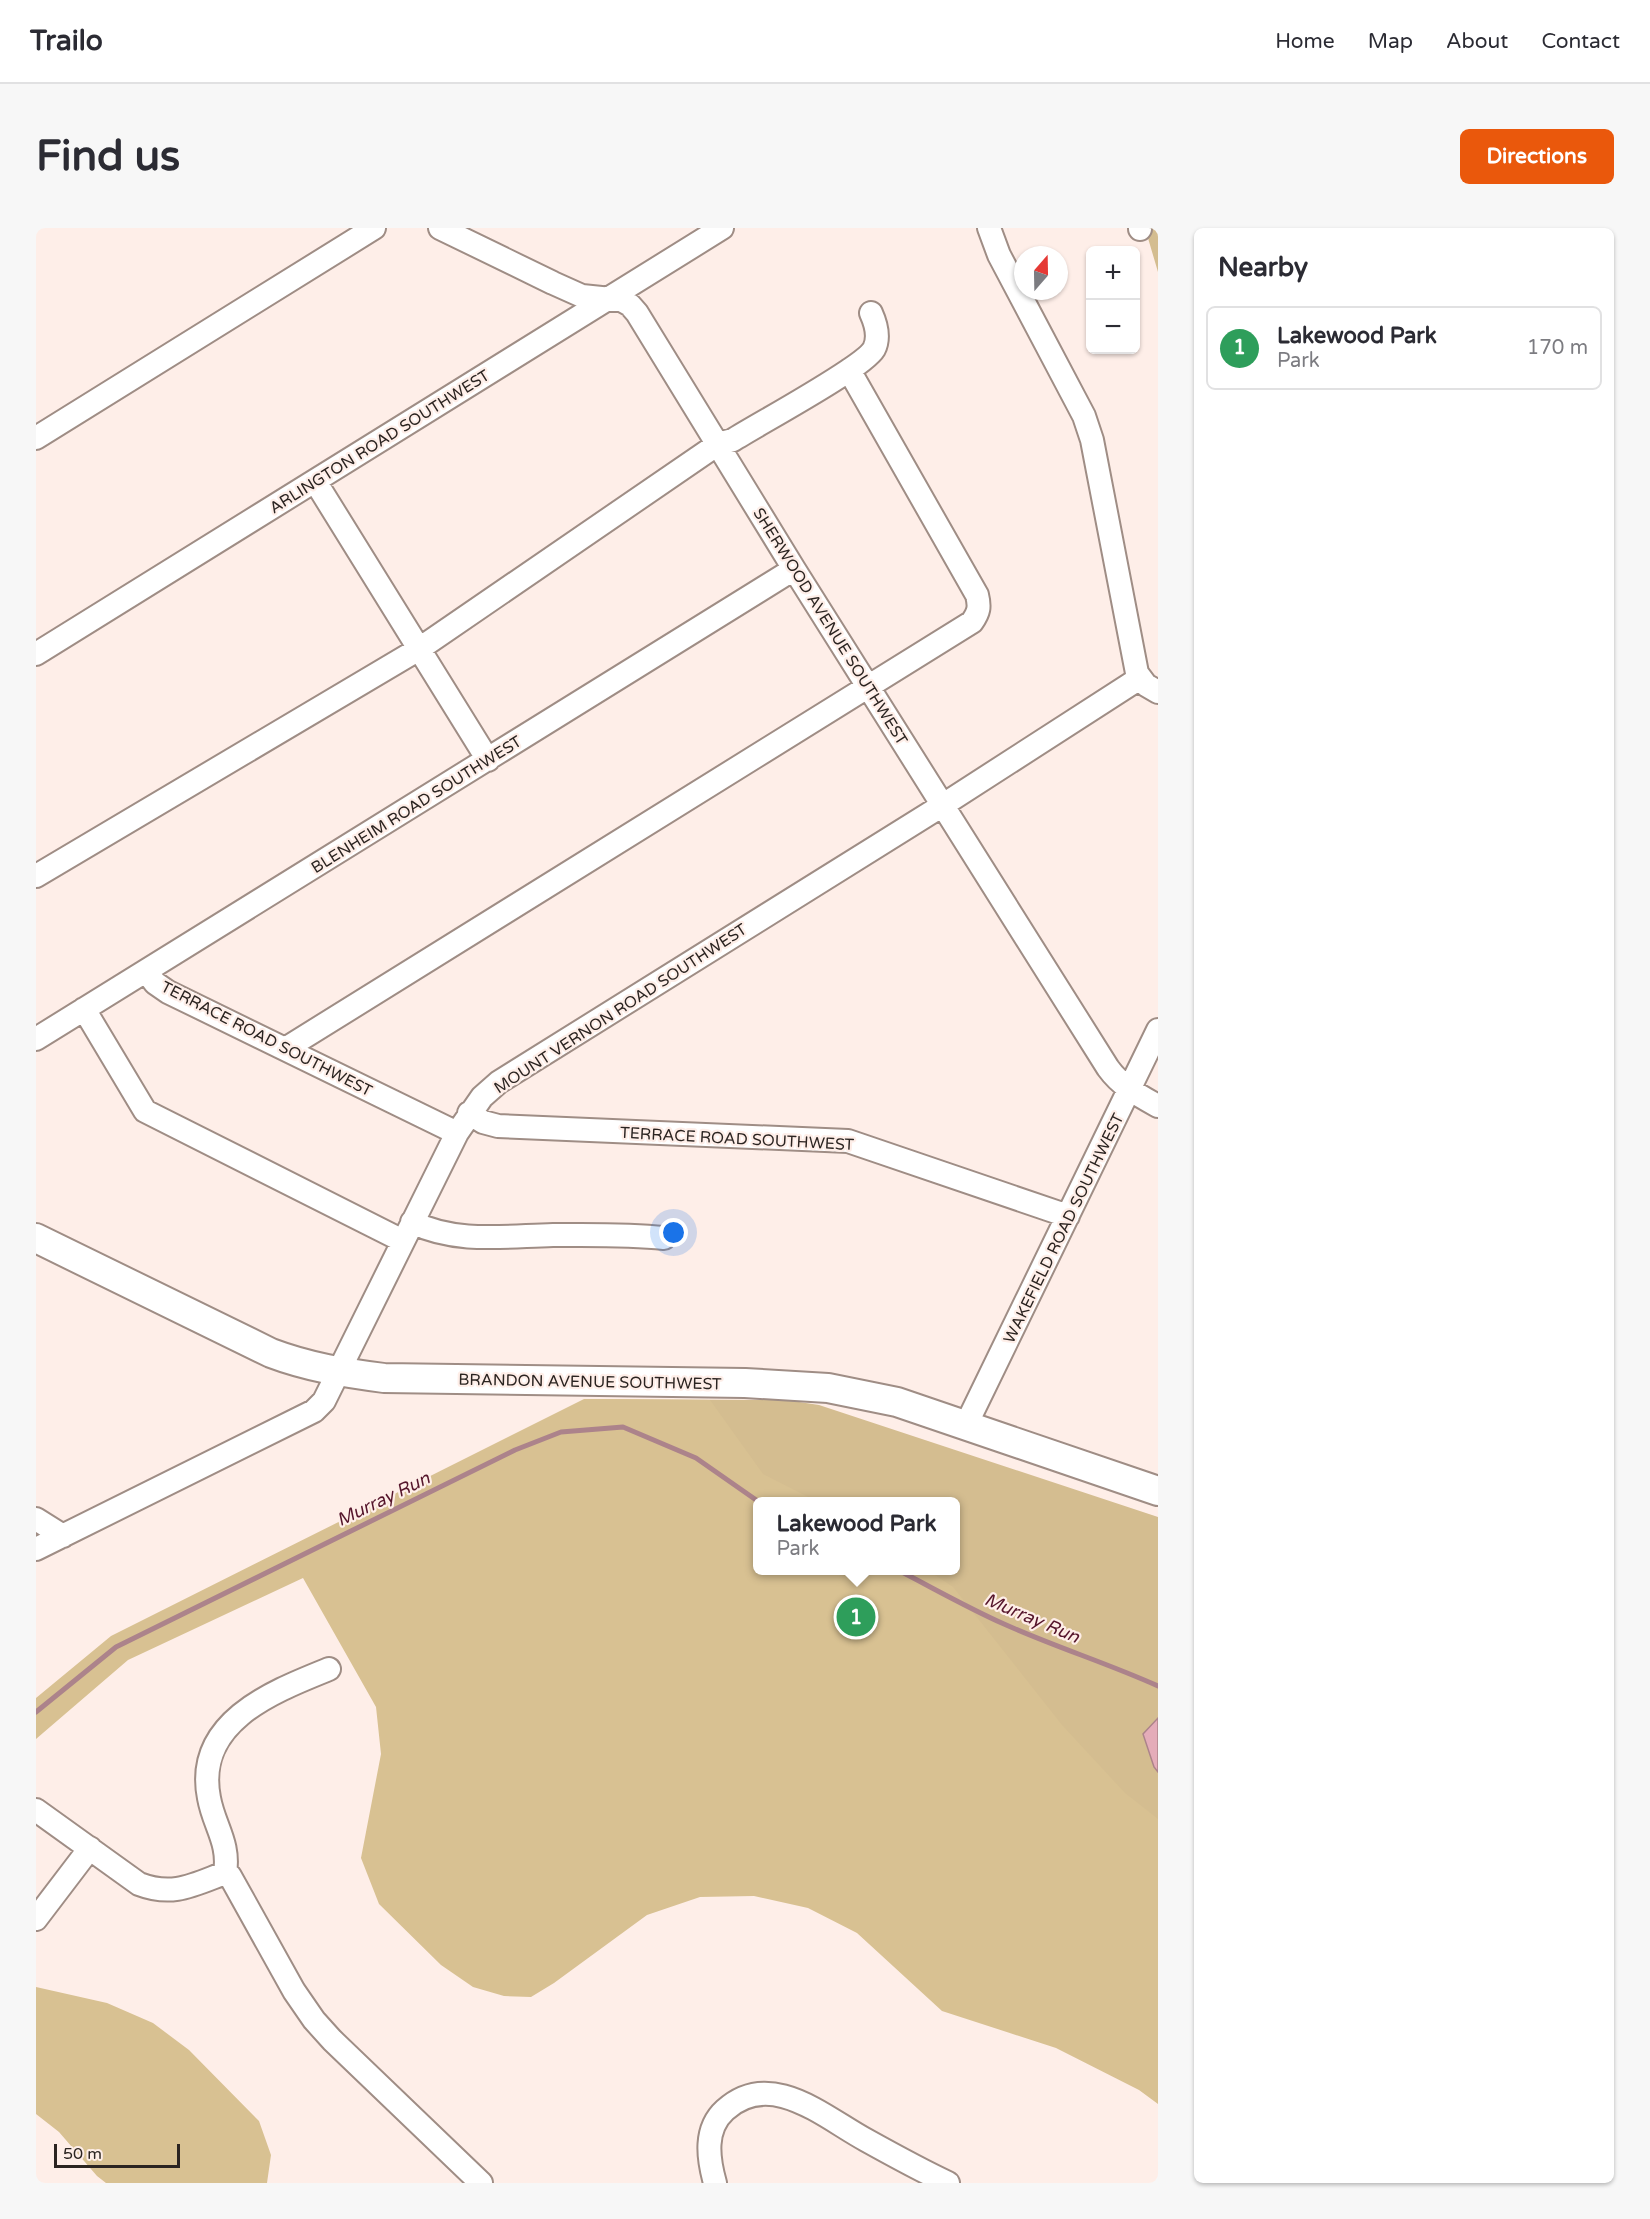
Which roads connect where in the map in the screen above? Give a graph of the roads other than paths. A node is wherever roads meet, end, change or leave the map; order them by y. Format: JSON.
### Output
{"nodes":[{"id":1,"x":374,"y":228,"type":"edge"},
{"id":2,"x":440,"y":228,"type":"edge"},
{"id":3,"x":722,"y":228,"type":"edge"},
{"id":4,"x":989,"y":228,"type":"edge"},
{"id":5,"x":610,"y":298,"type":"junction"},
{"id":6,"x":871,"y":313,"type":"dead end"},
{"id":7,"x":849,"y":370,"type":"junction"},
{"id":8,"x":36,"y":438,"type":"edge"},
{"id":9,"x":718,"y":444,"type":"junction"},
{"id":10,"x":315,"y":481,"type":"junction"},
{"id":11,"x":794,"y":569,"type":"junction"},
{"id":12,"x":419,"y":649,"type":"junction"},
{"id":13,"x":36,"y":654,"type":"edge"},
{"id":14,"x":1140,"y":678,"type":"junction"},
{"id":15,"x":868,"y":686,"type":"junction"},
{"id":16,"x":1158,"y":692,"type":"edge"},
{"id":17,"x":488,"y":760,"type":"junction"},
{"id":18,"x":943,"y":805,"type":"junction"},
{"id":19,"x":36,"y":876,"type":"edge"},
{"id":20,"x":146,"y":970,"type":"junction"},
{"id":21,"x":84,"y":1009,"type":"junction"},
{"id":22,"x":1158,"y":1030,"type":"edge"},
{"id":23,"x":36,"y":1039,"type":"edge"},
{"id":24,"x":285,"y":1049,"type":"junction"},
{"id":25,"x":1129,"y":1090,"type":"junction"},
{"id":26,"x":1158,"y":1106,"type":"edge"},
{"id":27,"x":469,"y":1113,"type":"junction"},
{"id":28,"x":457,"y":1132,"type":"junction"},
{"id":29,"x":1068,"y":1216,"type":"junction"},
{"id":30,"x":407,"y":1232,"type":"junction"},
{"id":31,"x":36,"y":1238,"type":"edge"},
{"id":32,"x":664,"y":1238,"type":"dead end"},
{"id":33,"x":338,"y":1372,"type":"junction"},
{"id":34,"x":966,"y":1425,"type":"junction"},
{"id":35,"x":1158,"y":1491,"type":"edge"},
{"id":36,"x":36,"y":1520,"type":"edge"},
{"id":37,"x":63,"y":1536,"type":"junction"},
{"id":38,"x":36,"y":1549,"type":"edge"},
{"id":39,"x":328,"y":1669,"type":"dead end"},
{"id":40,"x":36,"y":1810,"type":"edge"},
{"id":41,"x":90,"y":1848,"type":"junction"},
{"id":42,"x":225,"y":1873,"type":"junction"},
{"id":43,"x":36,"y":1919,"type":"edge"},
{"id":44,"x":482,"y":2183,"type":"edge"},
{"id":45,"x":715,"y":2183,"type":"edge"},
{"id":46,"x":948,"y":2183,"type":"edge"}],
"edges":[{"from":1,"to":8,"type":"street"},
{"from":2,"to":5,"type":"street","name":"SHERWOOD AVENUE SOUTHWEST"},
{"from":3,"to":5,"type":"street","name":"ARLINGTON ROAD SOUTHWEST"},
{"from":4,"to":14,"type":"street"},
{"from":5,"to":9,"type":"street","name":"SHERWOOD AVENUE SOUTHWEST"},
{"from":5,"to":10,"type":"street","name":"ARLINGTON ROAD SOUTHWEST"},
{"from":6,"to":7,"type":"street"},
{"from":7,"to":9,"type":"street"},
{"from":7,"to":15,"type":"street"},
{"from":9,"to":11,"type":"street","name":"SHERWOOD AVENUE SOUTHWEST"},
{"from":9,"to":12,"type":"street"},
{"from":10,"to":12,"type":"street"},
{"from":10,"to":13,"type":"street","name":"ARLINGTON ROAD SOUTHWEST"},
{"from":11,"to":15,"type":"street","name":"SHERWOOD AVENUE SOUTHWEST"},
{"from":11,"to":17,"type":"street","name":"BLENHEIM ROAD SOUTHWEST"},
{"from":12,"to":17,"type":"street"},
{"from":12,"to":19,"type":"street"},
{"from":14,"to":16,"type":"street"},
{"from":14,"to":18,"type":"street","name":"MOUNT VERNON ROAD SOUTHWEST"},
{"from":15,"to":18,"type":"street","name":"SHERWOOD AVENUE SOUTHWEST"},
{"from":15,"to":24,"type":"street"},
{"from":17,"to":20,"type":"street","name":"BLENHEIM ROAD SOUTHWEST"},
{"from":18,"to":25,"type":"street","name":"SHERWOOD AVENUE SOUTHWEST"},
{"from":18,"to":27,"type":"street","name":"MOUNT VERNON ROAD SOUTHWEST"},
{"from":20,"to":21,"type":"street","name":"BLENHEIM ROAD SOUTHWEST"},
{"from":20,"to":24,"type":"street","name":"TERRACE ROAD SOUTHWEST"},
{"from":21,"to":23,"type":"street","name":"BLENHEIM ROAD SOUTHWEST"},
{"from":21,"to":30,"type":"street"},
{"from":22,"to":25,"type":"street","name":"WAKEFIELD ROAD SOUTHWEST"},
{"from":24,"to":28,"type":"street","name":"TERRACE ROAD SOUTHWEST"},
{"from":25,"to":26,"type":"street","name":"SHERWOOD AVENUE SOUTHWEST"},
{"from":25,"to":29,"type":"street","name":"WAKEFIELD ROAD SOUTHWEST"},
{"from":27,"to":28,"type":"street","name":"MOUNT VERNON ROAD SOUTHWEST"},
{"from":27,"to":29,"type":"street","name":"TERRACE ROAD SOUTHWEST"},
{"from":28,"to":30,"type":"street","name":"MOUNT VERNON ROAD SOUTHWEST"},
{"from":29,"to":34,"type":"street","name":"WAKEFIELD ROAD SOUTHWEST"},
{"from":30,"to":32,"type":"street"},
{"from":30,"to":33,"type":"street","name":"MOUNT VERNON ROAD SOUTHWEST"},
{"from":31,"to":33,"type":"main road","name":"BRANDON AVENUE SOUTHWEST"},
{"from":33,"to":34,"type":"main road","name":"BRANDON AVENUE SOUTHWEST"},
{"from":33,"to":37,"type":"street","name":"MOUNT VERNON ROAD SOUTHWEST"},
{"from":34,"to":35,"type":"main road","name":"BRANDON AVENUE SOUTHWEST"},
{"from":36,"to":37,"type":"street"},
{"from":37,"to":38,"type":"street","name":"MOUNT VERNON ROAD SOUTHWEST"},
{"from":39,"to":42,"type":"street"},
{"from":40,"to":41,"type":"street"},
{"from":41,"to":42,"type":"street"},
{"from":41,"to":43,"type":"street"},
{"from":42,"to":44,"type":"street"},
{"from":45,"to":46,"type":"street"}]}
